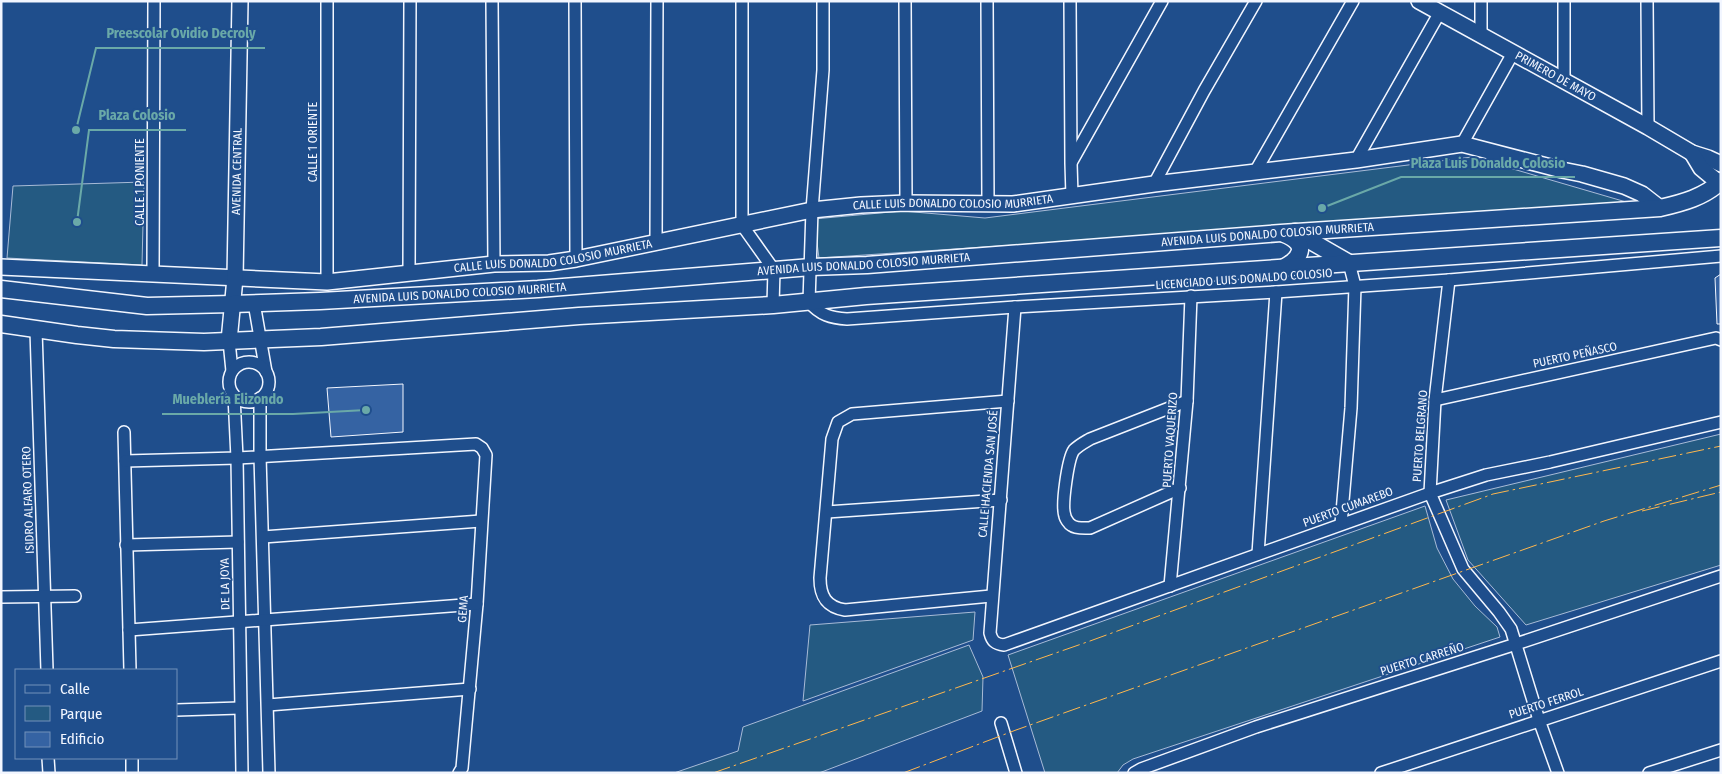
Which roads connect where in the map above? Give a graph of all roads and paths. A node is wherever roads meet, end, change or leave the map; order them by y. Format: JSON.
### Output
{"nodes":[{"id":1,"x":154,"y":1,"type":"edge"},
{"id":2,"x":240,"y":1,"type":"edge"},
{"id":3,"x":326,"y":1,"type":"edge"},
{"id":4,"x":410,"y":1,"type":"edge"},
{"id":5,"x":492,"y":1,"type":"edge"},
{"id":6,"x":575,"y":1,"type":"edge"},
{"id":7,"x":657,"y":1,"type":"edge"},
{"id":8,"x":742,"y":1,"type":"edge"},
{"id":9,"x":823,"y":1,"type":"edge"},
{"id":10,"x":905,"y":1,"type":"edge"},
{"id":11,"x":987,"y":1,"type":"edge"},
{"id":12,"x":1070,"y":1,"type":"edge"},
{"id":13,"x":1162,"y":1,"type":"edge"},
{"id":14,"x":1256,"y":1,"type":"edge"},
{"id":15,"x":1352,"y":1,"type":"edge"},
{"id":16,"x":1419,"y":1,"type":"edge"},
{"id":17,"x":1481,"y":1,"type":"edge"},
{"id":18,"x":1564,"y":1,"type":"edge"},
{"id":19,"x":1647,"y":1,"type":"edge"},
{"id":20,"x":1440,"y":12,"type":"junction"},
{"id":21,"x":1480,"y":35,"type":"junction"},
{"id":22,"x":1514,"y":54,"type":"junction"},
{"id":23,"x":1564,"y":80,"type":"junction"},
{"id":24,"x":1648,"y":128,"type":"junction"},
{"id":25,"x":1462,"y":144,"type":"junction"},
{"id":26,"x":1692,"y":153,"type":"junction"},
{"id":27,"x":1356,"y":160,"type":"junction"},
{"id":28,"x":1071,"y":163,"type":"junction"},
{"id":29,"x":1721,"y":164,"type":"edge"},
{"id":30,"x":1255,"y":172,"type":"junction"},
{"id":31,"x":1720,"y":183,"type":"edge"},
{"id":32,"x":1154,"y":184,"type":"junction"},
{"id":33,"x":1072,"y":196,"type":"junction"},
{"id":34,"x":906,"y":203,"type":"junction"},
{"id":35,"x":988,"y":203,"type":"junction"},
{"id":36,"x":1660,"y":208,"type":"junction"},
{"id":37,"x":812,"y":210,"type":"junction"},
{"id":38,"x":742,"y":225,"type":"junction"},
{"id":39,"x":1347,"y":228,"type":"junction"},
{"id":40,"x":1288,"y":232,"type":"junction"},
{"id":41,"x":1721,"y":238,"type":"edge"},
{"id":42,"x":656,"y":241,"type":"junction"},
{"id":43,"x":1721,"y":256,"type":"edge"},
{"id":44,"x":576,"y":259,"type":"junction"},
{"id":45,"x":1342,"y":261,"type":"junction"},
{"id":46,"x":494,"y":264,"type":"junction"},
{"id":47,"x":1,"y":267,"type":"edge"},
{"id":48,"x":811,"y":267,"type":"junction"},
{"id":49,"x":1281,"y":269,"type":"junction"},
{"id":50,"x":774,"y":270,"type":"junction"},
{"id":51,"x":153,"y":273,"type":"junction"},
{"id":52,"x":409,"y":273,"type":"junction"},
{"id":53,"x":235,"y":278,"type":"junction"},
{"id":54,"x":1449,"y":280,"type":"junction"},
{"id":55,"x":327,"y":282,"type":"junction"},
{"id":56,"x":1355,"y":286,"type":"junction"},
{"id":57,"x":1,"y":289,"type":"edge"},
{"id":58,"x":1276,"y":292,"type":"junction"},
{"id":59,"x":1191,"y":296,"type":"junction"},
{"id":60,"x":809,"y":302,"type":"junction"},
{"id":61,"x":254,"y":303,"type":"junction"},
{"id":62,"x":232,"y":304,"type":"junction"},
{"id":63,"x":773,"y":305,"type":"junction"},
{"id":64,"x":1015,"y":307,"type":"junction"},
{"id":65,"x":1,"y":324,"type":"edge"},
{"id":66,"x":36,"y":330,"type":"junction"},
{"id":67,"x":262,"y":340,"type":"junction"},
{"id":68,"x":1721,"y":340,"type":"edge"},
{"id":69,"x":229,"y":341,"type":"junction"},
{"id":70,"x":232,"y":371,"type":"junction"},
{"id":71,"x":266,"y":372,"type":"junction"},
{"id":72,"x":234,"y":396,"type":"junction"},
{"id":73,"x":260,"y":398,"type":"junction"},
{"id":74,"x":1435,"y":400,"type":"junction"},
{"id":75,"x":1008,"y":401,"type":"junction"},
{"id":76,"x":1187,"y":401,"type":"junction"},
{"id":77,"x":1721,"y":422,"type":"edge"},
{"id":78,"x":124,"y":432,"type":"dead end"},
{"id":79,"x":260,"y":456,"type":"junction"},
{"id":80,"x":237,"y":458,"type":"junction"},
{"id":81,"x":125,"y":461,"type":"junction"},
{"id":82,"x":1180,"y":488,"type":"junction"},
{"id":83,"x":1430,"y":493,"type":"junction"},
{"id":84,"x":1001,"y":500,"type":"junction"},
{"id":85,"x":827,"y":512,"type":"junction"},
{"id":86,"x":481,"y":521,"type":"junction"},
{"id":87,"x":1341,"y":524,"type":"junction"},
{"id":88,"x":264,"y":538,"type":"junction"},
{"id":89,"x":238,"y":542,"type":"junction"},
{"id":90,"x":126,"y":544,"type":"junction"},
{"id":91,"x":1258,"y":554,"type":"junction"},
{"id":92,"x":1721,"y":576,"type":"edge"},
{"id":93,"x":1170,"y":586,"type":"junction"},
{"id":94,"x":45,"y":596,"type":"junction"},
{"id":95,"x":75,"y":596,"type":"dead end"},
{"id":96,"x":992,"y":596,"type":"junction"},
{"id":97,"x":1,"y":597,"type":"edge"},
{"id":98,"x":477,"y":604,"type":"junction"},
{"id":99,"x":265,"y":619,"type":"junction"},
{"id":100,"x":239,"y":621,"type":"junction"},
{"id":101,"x":129,"y":630,"type":"junction"},
{"id":102,"x":994,"y":642,"type":"joint"},
{"id":103,"x":1516,"y":644,"type":"junction"},
{"id":104,"x":1721,"y":661,"type":"edge"},
{"id":105,"x":46,"y":669,"type":"edge"},
{"id":106,"x":130,"y":669,"type":"edge"},
{"id":107,"x":470,"y":690,"type":"junction"},
{"id":108,"x":268,"y":705,"type":"junction"},
{"id":109,"x":240,"y":708,"type":"junction"},
{"id":110,"x":178,"y":710,"type":"edge"},
{"id":111,"x":1539,"y":720,"type":"junction"},
{"id":112,"x":1001,"y":723,"type":"dead end"},
{"id":113,"x":1721,"y":750,"type":"edge"},
{"id":114,"x":48,"y":759,"type":"edge"},
{"id":115,"x":132,"y":759,"type":"edge"},
{"id":116,"x":49,"y":773,"type":"edge"},
{"id":117,"x":132,"y":773,"type":"edge"},
{"id":118,"x":242,"y":773,"type":"edge"},
{"id":119,"x":269,"y":773,"type":"edge"},
{"id":120,"x":459,"y":773,"type":"edge"},
{"id":121,"x":1016,"y":773,"type":"edge"},
{"id":122,"x":1134,"y":773,"type":"edge"},
{"id":123,"x":1381,"y":773,"type":"edge"},
{"id":124,"x":1558,"y":773,"type":"edge"},
{"id":125,"x":1649,"y":773,"type":"edge"}],
"edges":[{"from":1,"to":51,"type":"street","name":"CALLE 1 PONIENTE"},
{"from":2,"to":53,"type":"street","name":"AVENIDA CENTRAL"},
{"from":3,"to":55,"type":"street","name":"CALLE 1 ORIENTE"},
{"from":4,"to":52,"type":"street"},
{"from":5,"to":46,"type":"street"},
{"from":6,"to":44,"type":"street"},
{"from":7,"to":42,"type":"street"},
{"from":8,"to":38,"type":"street"},
{"from":9,"to":37,"type":"street"},
{"from":10,"to":34,"type":"street"},
{"from":11,"to":35,"type":"street"},
{"from":12,"to":28,"type":"street"},
{"from":13,"to":28,"type":"street"},
{"from":14,"to":32,"type":"street"},
{"from":15,"to":30,"type":"street"},
{"from":16,"to":20,"type":"street","name":"PRIMERO DE MAYO"},
{"from":17,"to":21,"type":"street"},
{"from":18,"to":23,"type":"street"},
{"from":19,"to":24,"type":"street"},
{"from":20,"to":21,"type":"street","name":"PRIMERO DE MAYO"},
{"from":20,"to":27,"type":"street"},
{"from":21,"to":22,"type":"street","name":"PRIMERO DE MAYO"},
{"from":22,"to":23,"type":"street","name":"PRIMERO DE MAYO"},
{"from":22,"to":25,"type":"street"},
{"from":23,"to":24,"type":"street","name":"PRIMERO DE MAYO"},
{"from":24,"to":26,"type":"street","name":"PRIMERO DE MAYO"},
{"from":25,"to":27,"type":"street","name":"CALLE LUIS DONALDO COLOSIO MURRIETA"},
{"from":25,"to":36,"type":"street","name":"CALLE LUIS DONALDO COLOSIO MURRIETA"},
{"from":26,"to":29,"type":"street","name":"PRIMERO DE MAYO"},
{"from":26,"to":31,"type":"street","name":"PRIMERO DE MAYO"},
{"from":27,"to":30,"type":"street","name":"CALLE LUIS DONALDO COLOSIO MURRIETA"},
{"from":28,"to":33,"type":"street"},
{"from":30,"to":32,"type":"street","name":"CALLE LUIS DONALDO COLOSIO MURRIETA"},
{"from":31,"to":36,"type":"main road","name":"AVENIDA LUIS DONALDO COLOSIO MURRIETA"},
{"from":32,"to":33,"type":"street","name":"CALLE LUIS DONALDO COLOSIO MURRIETA"},
{"from":33,"to":35,"type":"street","name":"CALLE LUIS DONALDO COLOSIO MURRIETA"},
{"from":34,"to":35,"type":"street","name":"CALLE LUIS DONALDO COLOSIO MURRIETA"},
{"from":34,"to":37,"type":"street","name":"CALLE LUIS DONALDO COLOSIO MURRIETA"},
{"from":36,"to":39,"type":"main road","name":"AVENIDA LUIS DONALDO COLOSIO MURRIETA"},
{"from":37,"to":38,"type":"street","name":"CALLE LUIS DONALDO COLOSIO MURRIETA"},
{"from":37,"to":48,"type":"street"},
{"from":38,"to":42,"type":"street","name":"CALLE LUIS DONALDO COLOSIO MURRIETA"},
{"from":38,"to":50,"type":"street"},
{"from":39,"to":40,"type":"main road","name":"AVENIDA LUIS DONALDO COLOSIO MURRIETA"},
{"from":39,"to":45,"type":"main road"},
{"from":40,"to":45,"type":"main road"},
{"from":40,"to":48,"type":"main road","name":"AVENIDA LUIS DONALDO COLOSIO MURRIETA"},
{"from":40,"to":49,"type":"main road"},
{"from":41,"to":45,"type":"main road"},
{"from":42,"to":44,"type":"street","name":"CALLE LUIS DONALDO COLOSIO MURRIETA"},
{"from":43,"to":54,"type":"street","name":"LICENCIADO LUIS DONALDO COLOSIO"},
{"from":44,"to":46,"type":"street","name":"CALLE LUIS DONALDO COLOSIO MURRIETA"},
{"from":45,"to":49,"type":"main road"},
{"from":45,"to":56,"type":"street"},
{"from":46,"to":52,"type":"street","name":"CALLE LUIS DONALDO COLOSIO MURRIETA"},
{"from":47,"to":51,"type":"street","name":"CALLE LUIS DONALDO COLOSIO MURRIETA"},
{"from":48,"to":50,"type":"main road","name":"AVENIDA LUIS DONALDO COLOSIO MURRIETA"},
{"from":48,"to":60,"type":"street"},
{"from":49,"to":60,"type":"main road"},
{"from":50,"to":61,"type":"main road","name":"AVENIDA LUIS DONALDO COLOSIO MURRIETA"},
{"from":50,"to":63,"type":"street"},
{"from":51,"to":53,"type":"street","name":"CALLE LUIS DONALDO COLOSIO MURRIETA"},
{"from":52,"to":55,"type":"street","name":"CALLE LUIS DONALDO COLOSIO MURRIETA"},
{"from":53,"to":55,"type":"street","name":"CALLE LUIS DONALDO COLOSIO MURRIETA"},
{"from":53,"to":62,"type":"street","name":"AVENIDA CENTRAL"},
{"from":54,"to":56,"type":"street","name":"LICENCIADO LUIS DONALDO COLOSIO"},
{"from":54,"to":74,"type":"street","name":"PUERTO BELGRANO"},
{"from":56,"to":58,"type":"street","name":"LICENCIADO LUIS DONALDO COLOSIO"},
{"from":56,"to":87,"type":"street"},
{"from":57,"to":62,"type":"main road","name":"AVENIDA LUIS DONALDO COLOSIO MURRIETA"},
{"from":58,"to":59,"type":"street","name":"LICENCIADO LUIS DONALDO COLOSIO"},
{"from":58,"to":91,"type":"street"},
{"from":59,"to":64,"type":"street","name":"LICENCIADO LUIS DONALDO COLOSIO"},
{"from":59,"to":76,"type":"street","name":"PUERTO VAQUERIZO"},
{"from":60,"to":63,"type":"main road"},
{"from":60,"to":64,"type":"street","name":"LICENCIADO LUIS DONALDO COLOSIO"},
{"from":61,"to":62,"type":"main road","name":"AVENIDA LUIS DONALDO COLOSIO MURRIETA"},
{"from":61,"to":67,"type":"street"},
{"from":62,"to":69,"type":"street","name":"AVENIDA CENTRAL"},
{"from":63,"to":67,"type":"main road"},
{"from":64,"to":75,"type":"street","name":"CALLE HACIENDA SAN JOSÉ"},
{"from":65,"to":66,"type":"main road"},
{"from":66,"to":69,"type":"main road"},
{"from":66,"to":94,"type":"street","name":"ISIDRO ALFARO OTERO"},
{"from":67,"to":69,"type":"main road"},
{"from":67,"to":71,"type":"street"},
{"from":68,"to":74,"type":"street","name":"PUERTO PEÑASCO"},
{"from":69,"to":70,"type":"street","name":"DE LA JOYA"},
{"from":70,"to":71,"type":"street"},
{"from":70,"to":72,"type":"street","name":"DE LA JOYA"},
{"from":71,"to":73,"type":"street"},
{"from":72,"to":73,"type":"street"},
{"from":72,"to":80,"type":"street","name":"DE LA JOYA"},
{"from":73,"to":79,"type":"street"},
{"from":74,"to":83,"type":"street","name":"PUERTO BELGRANO"},
{"from":75,"to":84,"type":"street","name":"CALLE HACIENDA SAN JOSÉ"},
{"from":75,"to":85,"type":"street"},
{"from":76,"to":82,"type":"street","name":"PUERTO VAQUERIZO"},
{"from":76,"to":82,"type":"street"},
{"from":77,"to":83,"type":"street","name":"PUERTO CUMAREBO"},
{"from":78,"to":81,"type":"street"},
{"from":79,"to":80,"type":"street"},
{"from":79,"to":86,"type":"street","name":"GEMA"},
{"from":79,"to":88,"type":"street"},
{"from":80,"to":81,"type":"street"},
{"from":80,"to":89,"type":"street","name":"DE LA JOYA"},
{"from":81,"to":90,"type":"street"},
{"from":82,"to":93,"type":"street","name":"PUERTO VAQUERIZO"},
{"from":83,"to":87,"type":"street","name":"PUERTO CUMAREBO"},
{"from":83,"to":103,"type":"street","name":"PUERTO BELGRANO"},
{"from":84,"to":85,"type":"street"},
{"from":84,"to":96,"type":"street","name":"CALLE HACIENDA SAN JOSÉ"},
{"from":85,"to":96,"type":"street"},
{"from":86,"to":88,"type":"street"},
{"from":86,"to":98,"type":"street","name":"GEMA"},
{"from":87,"to":91,"type":"street","name":"PUERTO CUMAREBO"},
{"from":88,"to":99,"type":"street"},
{"from":89,"to":90,"type":"street"},
{"from":89,"to":100,"type":"street","name":"DE LA JOYA"},
{"from":90,"to":101,"type":"street"},
{"from":91,"to":93,"type":"street","name":"PUERTO CUMAREBO"},
{"from":92,"to":103,"type":"street","name":"PUERTO CARREÑO"},
{"from":93,"to":102,"type":"street","name":"PUERTO CUMAREBO"},
{"from":94,"to":95,"type":"street"},
{"from":94,"to":97,"type":"street"},
{"from":94,"to":105,"type":"street","name":"ISIDRO ALFARO OTERO"},
{"from":96,"to":102,"type":"street","name":"CALLE HACIENDA SAN JOSÉ"},
{"from":98,"to":99,"type":"street"},
{"from":98,"to":107,"type":"street","name":"GEMA"},
{"from":99,"to":100,"type":"street"},
{"from":99,"to":108,"type":"street"},
{"from":100,"to":101,"type":"street"},
{"from":100,"to":109,"type":"street","name":"DE LA JOYA"},
{"from":101,"to":106,"type":"street"},
{"from":103,"to":111,"type":"street","name":"PUERTO BELGRANO"},
{"from":103,"to":122,"type":"street","name":"PUERTO CARREÑO"},
{"from":104,"to":111,"type":"street","name":"PUERTO FERROL"},
{"from":107,"to":108,"type":"street"},
{"from":107,"to":120,"type":"street","name":"GEMA"},
{"from":108,"to":119,"type":"street"},
{"from":109,"to":110,"type":"street"},
{"from":109,"to":118,"type":"street","name":"DE LA JOYA"},
{"from":111,"to":123,"type":"street","name":"PUERTO FERROL"},
{"from":111,"to":124,"type":"street","name":"PUERTO BELGRANO"},
{"from":112,"to":121,"type":"street"},
{"from":113,"to":125,"type":"street"},
{"from":114,"to":116,"type":"street"},
{"from":115,"to":117,"type":"street"}]}
